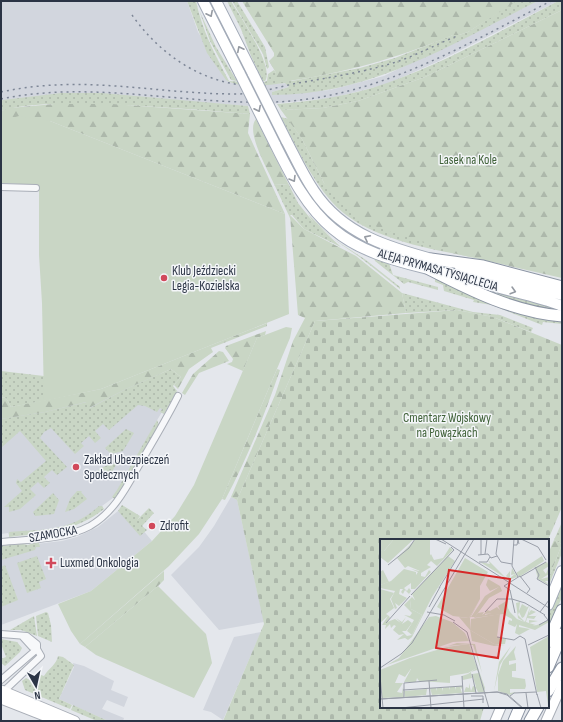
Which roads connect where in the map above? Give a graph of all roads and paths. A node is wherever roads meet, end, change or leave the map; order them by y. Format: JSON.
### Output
{"nodes":[{"id":1,"x":203,"y":1,"type":"edge"},
{"id":2,"x":216,"y":1,"type":"edge"},
{"id":3,"x":1,"y":187,"type":"edge"},
{"id":4,"x":36,"y":188,"type":"dead end"},
{"id":5,"x":430,"y":264,"type":"junction"},
{"id":6,"x":559,"y":297,"type":"edge"},
{"id":7,"x":562,"y":316,"type":"edge"},
{"id":8,"x":178,"y":396,"type":"dead end"},
{"id":9,"x":1,"y":542,"type":"edge"},
{"id":10,"x":562,"y":571,"type":"edge"},
{"id":11,"x":549,"y":603,"type":"edge"},
{"id":12,"x":562,"y":610,"type":"edge"},
{"id":13,"x":1,"y":634,"type":"edge"},
{"id":14,"x":562,"y":634,"type":"edge"},
{"id":15,"x":549,"y":640,"type":"edge"},
{"id":16,"x":37,"y":649,"type":"junction"},
{"id":17,"x":549,"y":665,"type":"edge"},
{"id":18,"x":562,"y":668,"type":"edge"},
{"id":19,"x":1,"y":680,"type":"edge"},
{"id":20,"x":562,"y":684,"type":"edge"},
{"id":21,"x":549,"y":689,"type":"edge"},
{"id":22,"x":2,"y":693,"type":"edge"},
{"id":23,"x":501,"y":708,"type":"edge"},
{"id":24,"x":517,"y":708,"type":"edge"},
{"id":25,"x":520,"y":708,"type":"edge"},
{"id":26,"x":531,"y":708,"type":"edge"},
{"id":27,"x":537,"y":708,"type":"edge"},
{"id":28,"x":57,"y":721,"type":"edge"},
{"id":29,"x":75,"y":721,"type":"edge"},
{"id":30,"x":495,"y":721,"type":"edge"},
{"id":31,"x":513,"y":721,"type":"edge"},
{"id":32,"x":525,"y":721,"type":"edge"},
{"id":33,"x":530,"y":721,"type":"edge"},
{"id":34,"x":546,"y":721,"type":"edge"}],
"edges":[{"from":1,"to":5,"type":"main road","name":"ALEJA PRYMASA TYSIĄCLECIA","one_way":true,"bridge":true},
{"from":5,"to":2,"type":"main road","name":"ALEJA PRYMASA TYSIĄCLECIA","one_way":true,"bridge":true},
{"from":3,"to":4,"type":"street"},
{"from":5,"to":6,"type":"main road","name":"ALEJA PRYMASA TYSIĄCLECIA","one_way":true},
{"from":5,"to":6,"type":"highway"},
{"from":5,"to":7,"type":"highway"},
{"from":8,"to":9,"type":"street","name":"SZAMOCKA"},
{"from":10,"to":11,"type":"main road"},
{"from":12,"to":15,"type":"highway"},
{"from":13,"to":16,"type":"street"},
{"from":14,"to":17,"type":"highway"},
{"from":16,"to":19,"type":"street"},
{"from":16,"to":22,"type":"street"},
{"from":18,"to":21,"type":"highway"},
{"from":20,"to":34,"type":"main road"},
{"from":22,"to":28,"type":"main road"},
{"from":22,"to":29,"type":"main road"},
{"from":23,"to":30,"type":"main road"},
{"from":24,"to":31,"type":"highway"},
{"from":25,"to":31,"type":"highway"},
{"from":26,"to":32,"type":"highway"},
{"from":27,"to":33,"type":"highway"}]}
